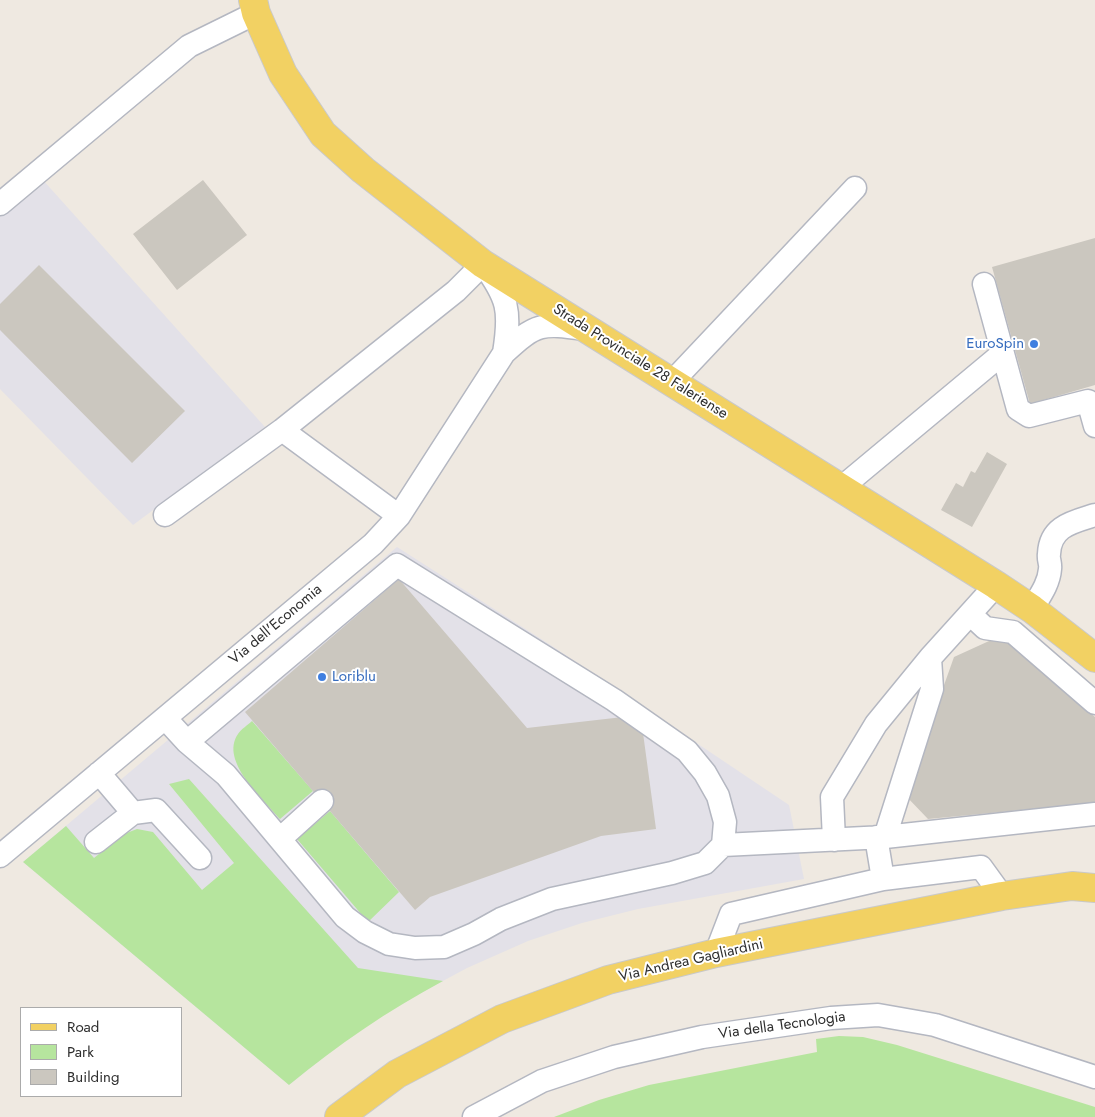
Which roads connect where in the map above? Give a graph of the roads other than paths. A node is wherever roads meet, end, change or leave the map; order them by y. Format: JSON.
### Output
{"nodes":[{"id":1,"x":254,"y":6,"type":"edge"},
{"id":2,"x":855,"y":188,"type":"dead end"},
{"id":3,"x":0,"y":204,"type":"edge"},
{"id":4,"x":483,"y":264,"type":"junction"},
{"id":5,"x":984,"y":284,"type":"dead end"},
{"id":6,"x":523,"y":288,"type":"junction"},
{"id":7,"x":517,"y":328,"type":"junction"},
{"id":8,"x":588,"y":329,"type":"junction"},
{"id":9,"x":1003,"y":353,"type":"junction"},
{"id":10,"x":672,"y":382,"type":"junction"},
{"id":11,"x":1095,"y":426,"type":"edge"},
{"id":12,"x":282,"y":430,"type":"junction"},
{"id":13,"x":841,"y":488,"type":"junction"},
{"id":14,"x":165,"y":515,"type":"dead end"},
{"id":15,"x":1095,"y":515,"type":"edge"},
{"id":16,"x":399,"y":516,"type":"junction"},
{"id":17,"x":373,"y":544,"type":"junction"},
{"id":18,"x":397,"y":565,"type":"junction"},
{"id":19,"x":996,"y":584,"type":"junction"},
{"id":20,"x":1032,"y":608,"type":"junction"},
{"id":21,"x":970,"y":614,"type":"junction"},
{"id":22,"x":930,"y":658,"type":"junction"},
{"id":23,"x":1095,"y":658,"type":"edge"},
{"id":24,"x":1095,"y":703,"type":"edge"},
{"id":25,"x":165,"y":718,"type":"junction"},
{"id":26,"x":187,"y":742,"type":"junction"},
{"id":27,"x":100,"y":772,"type":"junction"},
{"id":28,"x":322,"y":802,"type":"dead end"},
{"id":29,"x":133,"y":813,"type":"junction"},
{"id":30,"x":1095,"y":814,"type":"edge"},
{"id":31,"x":881,"y":837,"type":"junction"},
{"id":32,"x":280,"y":839,"type":"junction"},
{"id":33,"x":834,"y":840,"type":"junction"},
{"id":34,"x":96,"y":842,"type":"dead end"},
{"id":35,"x":723,"y":845,"type":"junction"},
{"id":36,"x":0,"y":856,"type":"edge"},
{"id":37,"x":200,"y":858,"type":"dead end"},
{"id":38,"x":883,"y":879,"type":"junction"},
{"id":39,"x":1087,"y":883,"type":"edge"},
{"id":40,"x":1002,"y":896,"type":"junction"},
{"id":41,"x":716,"y":953,"type":"junction"},
{"id":42,"x":1095,"y":1077,"type":"edge"},
{"id":43,"x":339,"y":1117,"type":"edge"},
{"id":44,"x":474,"y":1117,"type":"edge"}],
"edges":[{"from":1,"to":3,"type":"street"},
{"from":1,"to":4,"type":"main road","name":"Strada Provinciale 28 Faleriense"},
{"from":2,"to":10,"type":"street"},
{"from":4,"to":6,"type":"main road","name":"Strada Provinciale 28 Faleriense"},
{"from":4,"to":7,"type":"street"},
{"from":4,"to":12,"type":"street"},
{"from":5,"to":9,"type":"street"},
{"from":6,"to":7,"type":"street"},
{"from":6,"to":8,"type":"main road","name":"Strada Provinciale 28 Faleriense"},
{"from":7,"to":8,"type":"street"},
{"from":7,"to":16,"type":"street","name":"Via dell'Economia"},
{"from":8,"to":10,"type":"main road","name":"Strada Provinciale 28 Faleriense"},
{"from":9,"to":11,"type":"street"},
{"from":9,"to":13,"type":"street"},
{"from":10,"to":13,"type":"main road","name":"Strada Provinciale 28 Faleriense"},
{"from":12,"to":14,"type":"street"},
{"from":12,"to":16,"type":"street"},
{"from":13,"to":19,"type":"main road","name":"Strada Provinciale 28 Faleriense"},
{"from":15,"to":20,"type":"street"},
{"from":16,"to":17,"type":"street","name":"Via dell'Economia"},
{"from":17,"to":18,"type":"street"},
{"from":17,"to":25,"type":"street","name":"Via dell'Economia"},
{"from":18,"to":26,"type":"street"},
{"from":18,"to":35,"type":"street"},
{"from":19,"to":20,"type":"main road","name":"Strada Provinciale 28 Faleriense"},
{"from":19,"to":21,"type":"street"},
{"from":20,"to":23,"type":"main road","name":"Strada Provinciale 28 Faleriense"},
{"from":21,"to":22,"type":"street"},
{"from":21,"to":24,"type":"street"},
{"from":22,"to":31,"type":"street"},
{"from":22,"to":33,"type":"street"},
{"from":25,"to":26,"type":"street"},
{"from":25,"to":27,"type":"street","name":"Via dell'Economia"},
{"from":26,"to":32,"type":"street"},
{"from":27,"to":29,"type":"street"},
{"from":27,"to":36,"type":"street","name":"Via dell'Economia"},
{"from":28,"to":32,"type":"street"},
{"from":29,"to":34,"type":"street"},
{"from":29,"to":37,"type":"street"},
{"from":30,"to":31,"type":"street"},
{"from":31,"to":33,"type":"street"},
{"from":31,"to":38,"type":"street"},
{"from":32,"to":35,"type":"street"},
{"from":33,"to":35,"type":"street"},
{"from":38,"to":40,"type":"street"},
{"from":38,"to":41,"type":"street"},
{"from":39,"to":40,"type":"main road","name":"Via Andrea Gagliardini"},
{"from":40,"to":41,"type":"main road","name":"Via Andrea Gagliardini"},
{"from":41,"to":43,"type":"main road","name":"Via Andrea Gagliardini"},
{"from":42,"to":44,"type":"street","name":"Via della Tecnologia"}]}
